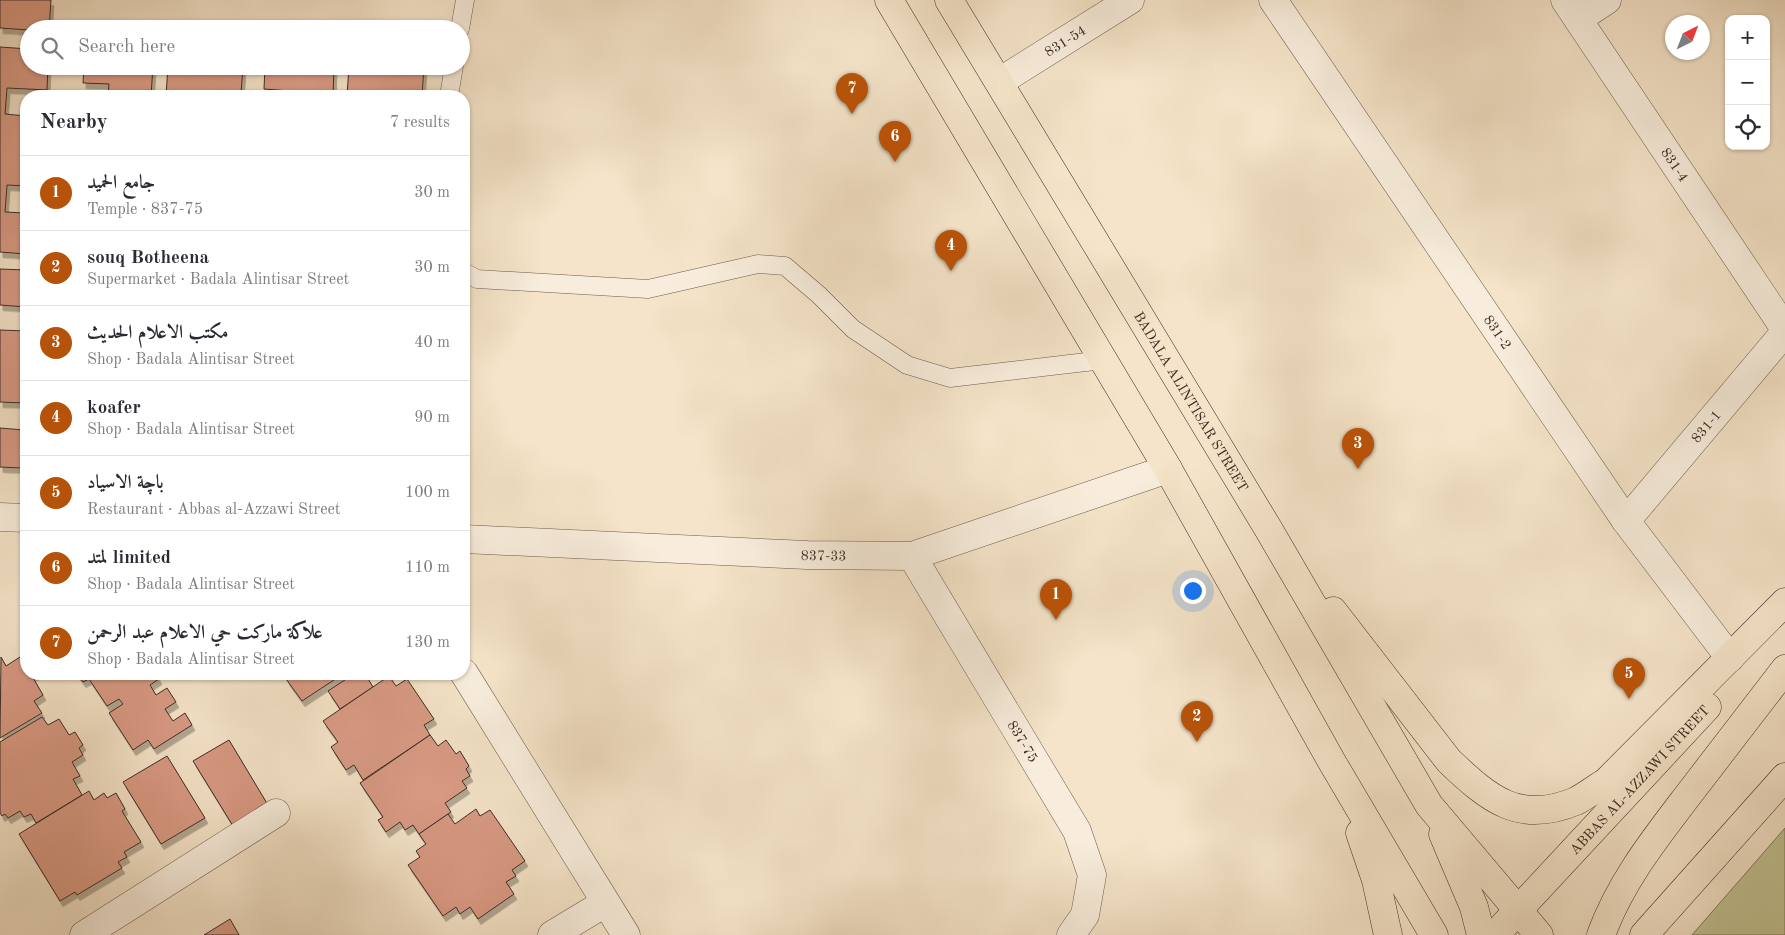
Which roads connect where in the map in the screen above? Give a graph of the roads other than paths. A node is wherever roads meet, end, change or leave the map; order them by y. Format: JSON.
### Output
{"nodes":[{"id":1,"x":465,"y":0,"type":"edge"},
{"id":2,"x":889,"y":0,"type":"edge"},
{"id":3,"x":949,"y":0,"type":"edge"},
{"id":4,"x":1130,"y":0,"type":"edge"},
{"id":5,"x":1273,"y":0,"type":"edge"},
{"id":6,"x":1608,"y":0,"type":"edge"},
{"id":7,"x":1571,"y":10,"type":"edge"},
{"id":8,"x":462,"y":20,"type":"edge"},
{"id":9,"x":452,"y":75,"type":"edge"},
{"id":10,"x":1000,"y":82,"type":"junction"},
{"id":11,"x":450,"y":90,"type":"edge"},
{"id":12,"x":470,"y":275,"type":"edge"},
{"id":13,"x":1785,"y":330,"type":"edge"},
{"id":14,"x":1103,"y":360,"type":"junction"},
{"id":15,"x":1168,"y":469,"type":"junction"},
{"id":16,"x":0,"y":517,"type":"edge"},
{"id":17,"x":20,"y":518,"type":"edge"},
{"id":18,"x":1626,"y":521,"type":"junction"},
{"id":19,"x":1269,"y":530,"type":"junction"},
{"id":20,"x":470,"y":539,"type":"edge"},
{"id":21,"x":912,"y":556,"type":"junction"},
{"id":22,"x":1785,"y":602,"type":"edge"},
{"id":23,"x":1785,"y":623,"type":"edge"},
{"id":24,"x":1730,"y":658,"type":"junction"},
{"id":25,"x":1785,"y":669,"type":"edge"},
{"id":26,"x":468,"y":680,"type":"edge"},
{"id":27,"x":1332,"y":762,"type":"junction"},
{"id":28,"x":1785,"y":777,"type":"edge"},
{"id":29,"x":1429,"y":805,"type":"junction"},
{"id":30,"x":276,"y":813,"type":"dead end"},
{"id":31,"x":605,"y":903,"type":"junction"},
{"id":32,"x":1518,"y":910,"type":"junction"},
{"id":33,"x":84,"y":935,"type":"edge"},
{"id":34,"x":552,"y":935,"type":"edge"},
{"id":35,"x":626,"y":935,"type":"edge"},
{"id":36,"x":1071,"y":935,"type":"edge"},
{"id":37,"x":1388,"y":935,"type":"edge"},
{"id":38,"x":1434,"y":935,"type":"edge"},
{"id":39,"x":1481,"y":935,"type":"edge"},
{"id":40,"x":1495,"y":935,"type":"edge"},
{"id":41,"x":1539,"y":935,"type":"edge"},
{"id":42,"x":1601,"y":935,"type":"edge"},
{"id":43,"x":1644,"y":935,"type":"edge"}],
"edges":[{"from":1,"to":8,"type":"lane"},
{"from":2,"to":14,"type":"main road"},
{"from":3,"to":10,"type":"main road","name":"BADALA ALINTISAR STREET"},
{"from":4,"to":10,"type":"street","name":"831-54"},
{"from":5,"to":18,"type":"street","name":"831-2"},
{"from":6,"to":7,"type":"street"},
{"from":7,"to":13,"type":"street","name":"831-4"},
{"from":9,"to":11,"type":"lane"},
{"from":10,"to":19,"type":"main road","name":"BADALA ALINTISAR STREET"},
{"from":12,"to":14,"type":"lane"},
{"from":13,"to":18,"type":"street","name":"831-1"},
{"from":14,"to":15,"type":"main road"},
{"from":15,"to":21,"type":"street","name":"837-33"},
{"from":15,"to":27,"type":"main road"},
{"from":16,"to":17,"type":"street"},
{"from":18,"to":24,"type":"street","name":"831-2"},
{"from":19,"to":24,"type":"main road"},
{"from":19,"to":29,"type":"main road","name":"BADALA ALINTISAR STREET"},
{"from":20,"to":21,"type":"street","name":"837-33"},
{"from":21,"to":36,"type":"street","name":"837-75"},
{"from":22,"to":24,"type":"main road"},
{"from":23,"to":32,"type":"main road","name":"ABBAS AL-AZZAWI STREET"},
{"from":25,"to":42,"type":"main road"},
{"from":26,"to":31,"type":"street"},
{"from":27,"to":37,"type":"main road"},
{"from":27,"to":38,"type":"main road"},
{"from":28,"to":43,"type":"main road"},
{"from":29,"to":32,"type":"main road"},
{"from":29,"to":39,"type":"main road"},
{"from":30,"to":33,"type":"street"},
{"from":31,"to":34,"type":"street"},
{"from":31,"to":35,"type":"street"},
{"from":32,"to":40,"type":"main road","name":"ABBAS AL-AZZAWI STREET"},
{"from":32,"to":41,"type":"main road"}]}
